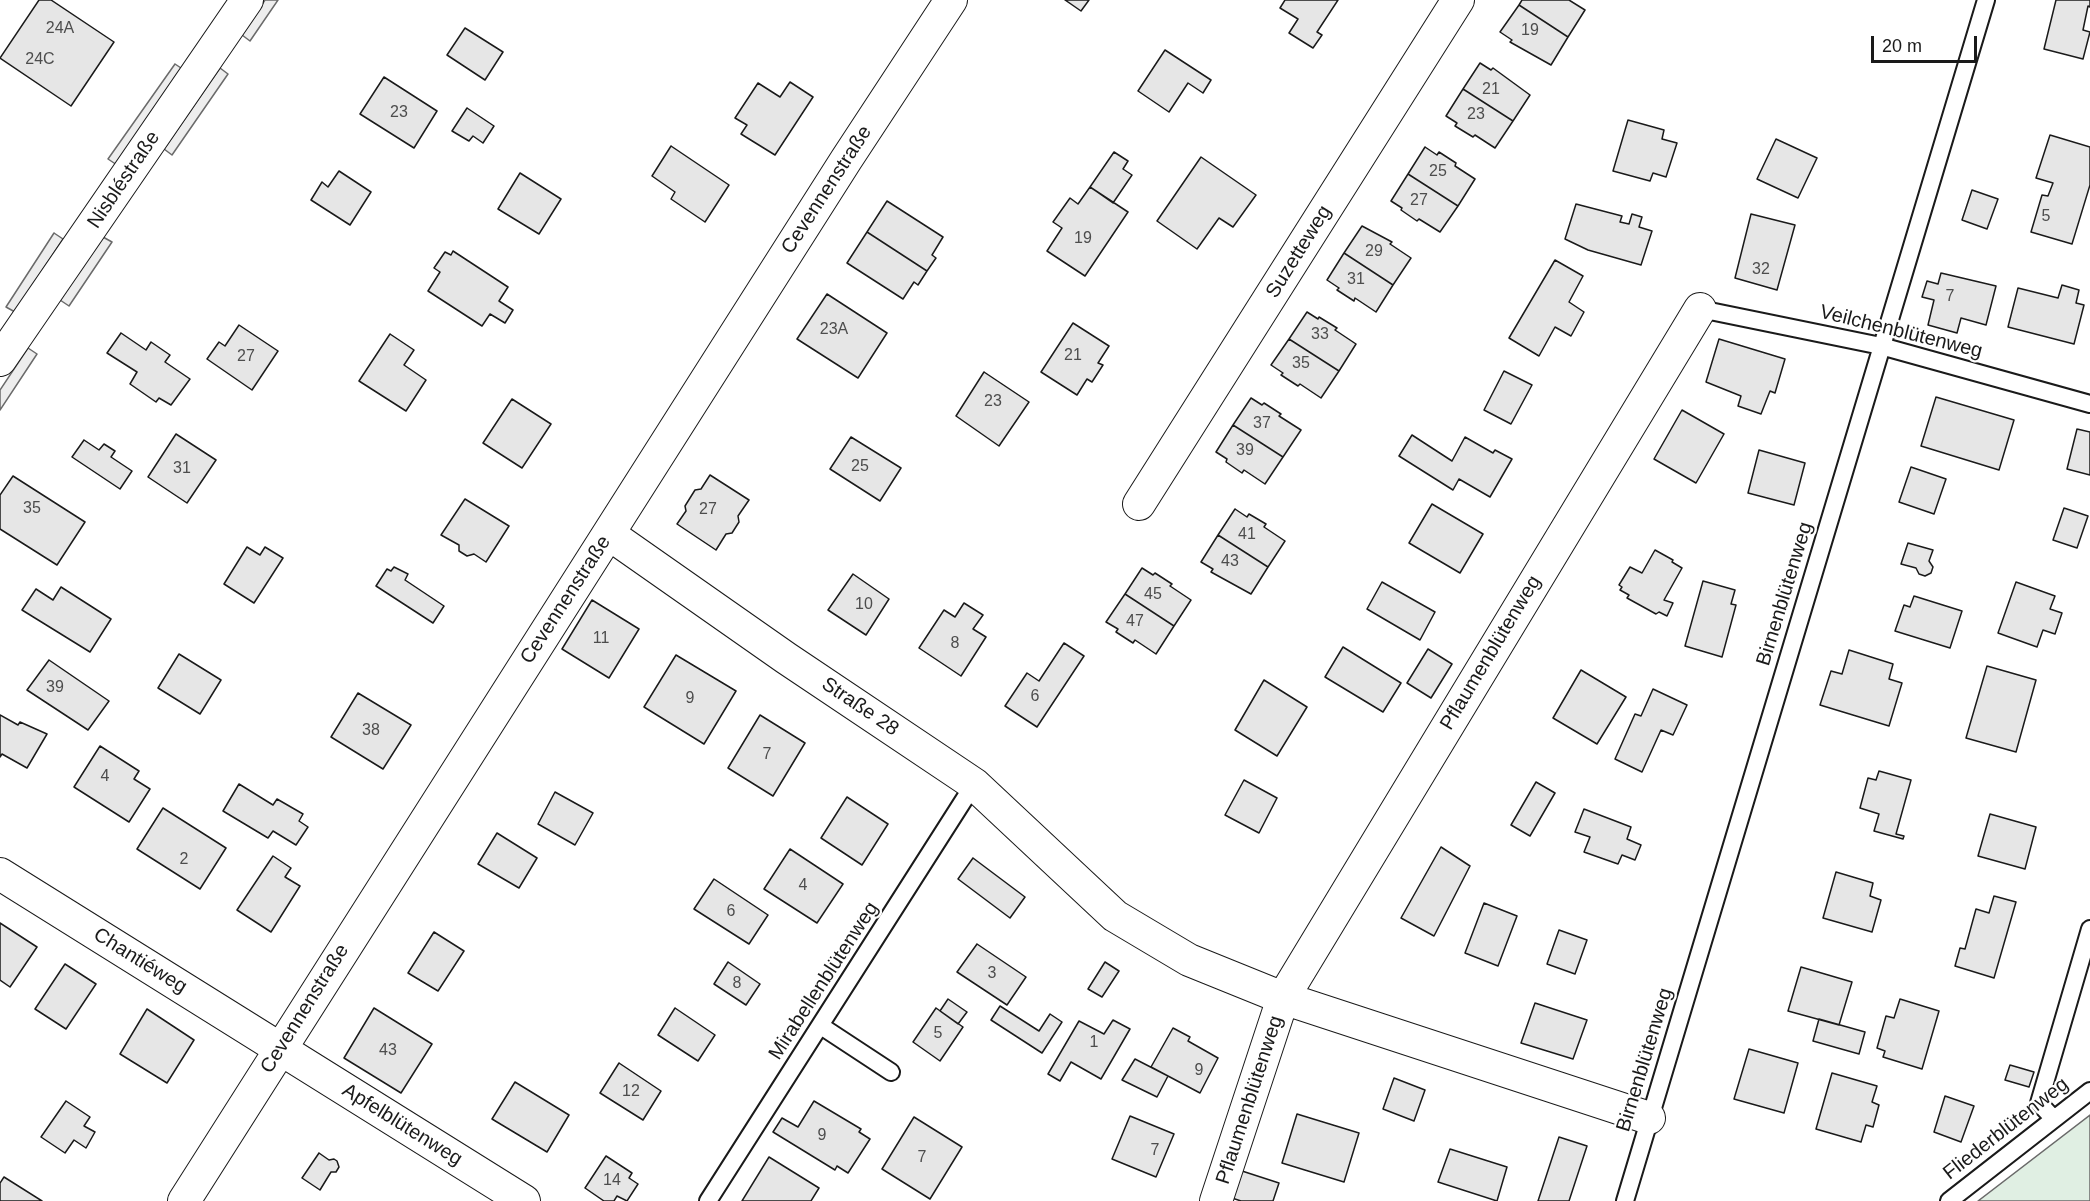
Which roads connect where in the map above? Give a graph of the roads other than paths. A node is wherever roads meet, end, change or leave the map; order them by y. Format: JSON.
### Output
{"nodes":[{"id":1,"x":247,"y":0,"type":"edge"},
{"id":2,"x":951,"y":0,"type":"edge"},
{"id":3,"x":1458,"y":0,"type":"edge"},
{"id":4,"x":1986,"y":0,"type":"edge"},
{"id":5,"x":1700,"y":309,"type":"joint"},
{"id":6,"x":1881,"y":346,"type":"junction"},
{"id":7,"x":0,"y":360,"type":"edge"},
{"id":8,"x":2090,"y":405,"type":"edge"},
{"id":9,"x":1139,"y":504,"type":"dead end"},
{"id":10,"x":609,"y":534,"type":"junction"},
{"id":11,"x":974,"y":784,"type":"junction"},
{"id":12,"x":0,"y":874,"type":"edge"},
{"id":13,"x":1095,"y":899,"type":"joint"},
{"id":14,"x":2090,"y":929,"type":"edge"},
{"id":15,"x":1283,"y":998,"type":"junction"},
{"id":16,"x":820,"y":1026,"type":"junction"},
{"id":17,"x":280,"y":1048,"type":"junction"},
{"id":18,"x":891,"y":1072,"type":"dead end"},
{"id":19,"x":2090,"y":1091,"type":"edge"},
{"id":20,"x":1649,"y":1118,"type":"junction"},
{"id":21,"x":2053,"y":1118,"type":"junction"},
{"id":22,"x":184,"y":1201,"type":"edge"},
{"id":23,"x":524,"y":1201,"type":"edge"},
{"id":24,"x":708,"y":1201,"type":"edge"},
{"id":25,"x":1216,"y":1201,"type":"edge"},
{"id":26,"x":1625,"y":1201,"type":"edge"},
{"id":27,"x":1949,"y":1201,"type":"edge"}],
"edges":[{"from":1,"to":7,"type":"street","name":"Nisbléstraße"},
{"from":2,"to":10,"type":"street","name":"Cevennenstraße"},
{"from":3,"to":9,"type":"street","name":"Suzetteweg"},
{"from":4,"to":6,"type":"lane","name":"Birnenblütenweg"},
{"from":5,"to":6,"type":"lane","name":"Veilchenblütenweg"},
{"from":5,"to":15,"type":"street","name":"Pflaumenblütenweg"},
{"from":6,"to":8,"type":"lane","name":"Veilchenblütenweg"},
{"from":6,"to":20,"type":"lane","name":"Birnenblütenweg"},
{"from":10,"to":11,"type":"street","name":"Straße 28"},
{"from":10,"to":17,"type":"street","name":"Cevennenstraße"},
{"from":11,"to":13,"type":"street","name":"Straße 28"},
{"from":11,"to":16,"type":"lane","name":"Mirabellenblütenweg"},
{"from":12,"to":17,"type":"street","name":"Chantiéweg"},
{"from":13,"to":15,"type":"street","name":"Pflaumenblütenweg"},
{"from":14,"to":21,"type":"lane"},
{"from":15,"to":20,"type":"street","name":"Pflaumenblütenweg"},
{"from":15,"to":25,"type":"street","name":"Pflaumenblütenweg"},
{"from":16,"to":18,"type":"lane"},
{"from":16,"to":24,"type":"lane","name":"Mirabellenblütenweg"},
{"from":17,"to":22,"type":"street","name":"Cevennenstraße"},
{"from":17,"to":23,"type":"street","name":"Apfelblütenweg"},
{"from":19,"to":21,"type":"lane","name":"Fliederblütenweg"},
{"from":20,"to":26,"type":"lane","name":"Birnenblütenweg"},
{"from":21,"to":27,"type":"lane","name":"Fliederblütenweg"}]}
